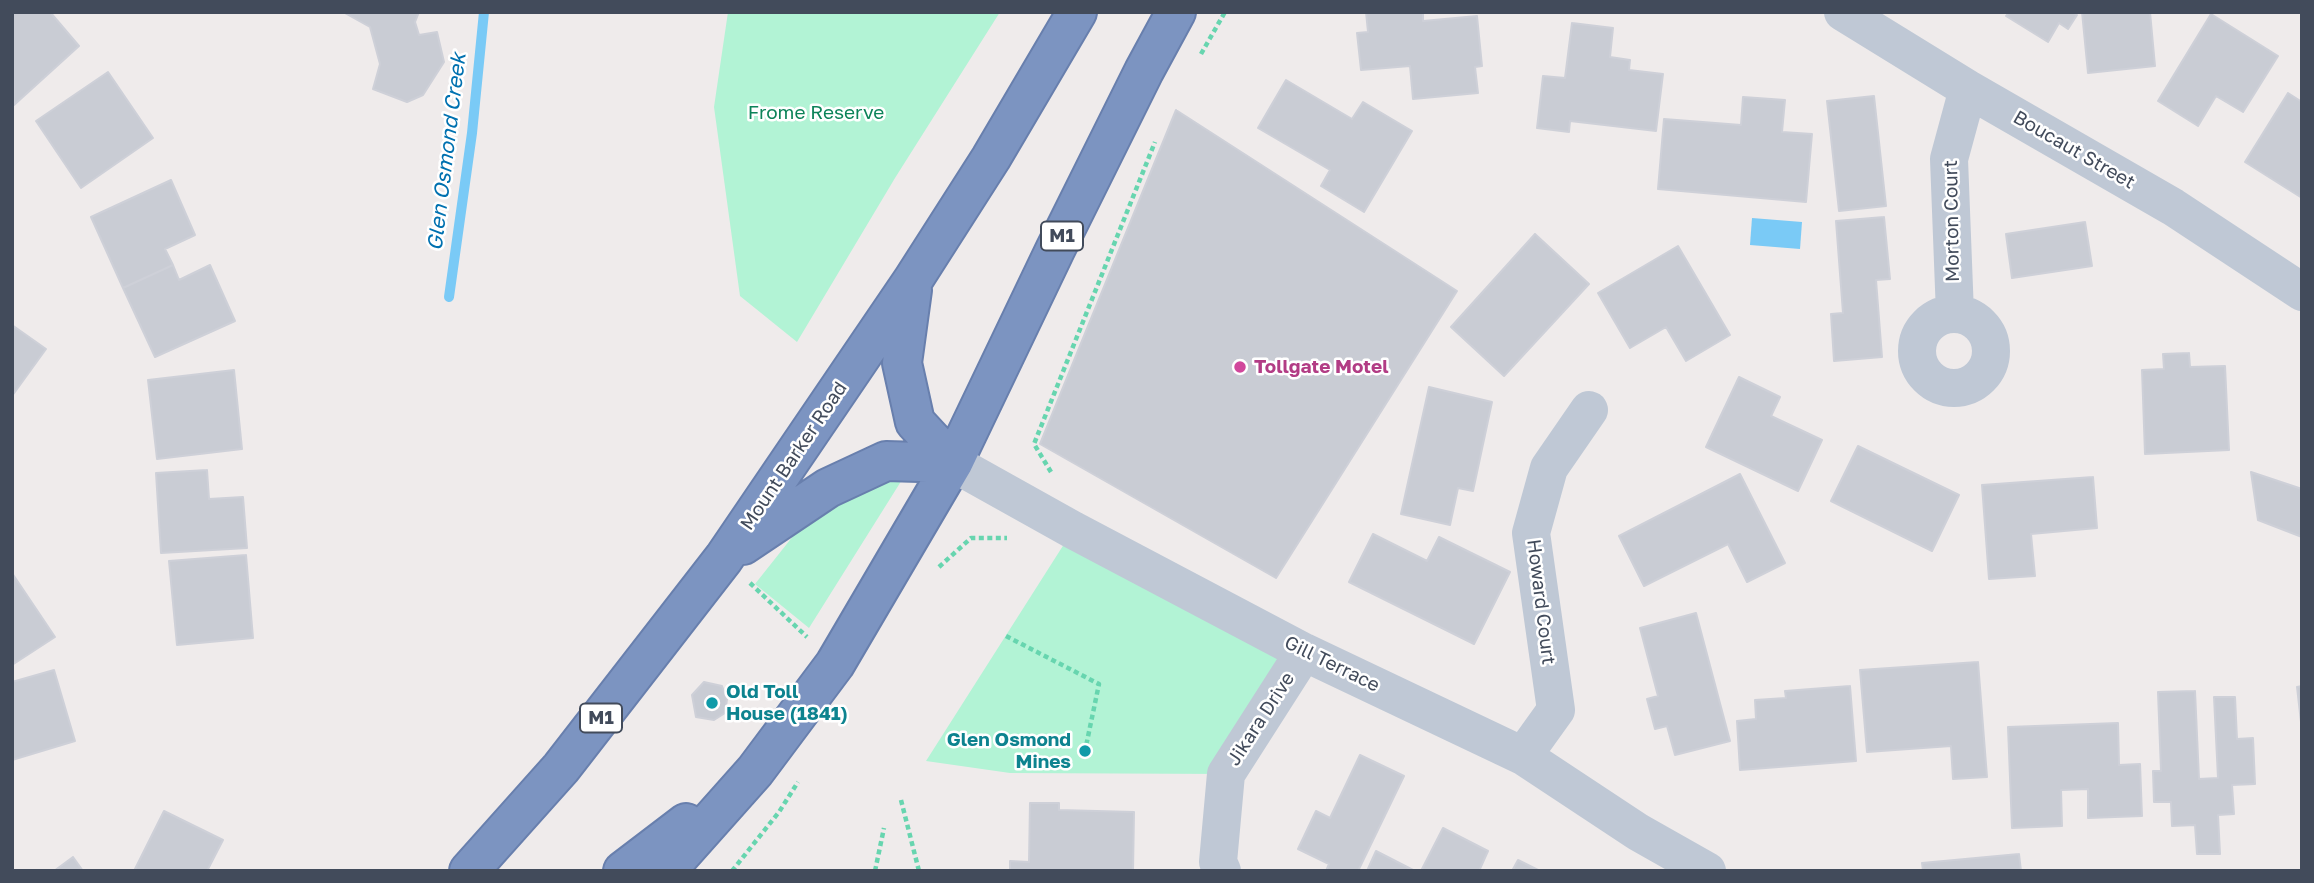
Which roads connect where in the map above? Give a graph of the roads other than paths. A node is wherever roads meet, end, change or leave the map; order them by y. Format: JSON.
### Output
{"nodes":[{"id":1,"x":1077,"y":12,"type":"edge"},
{"id":2,"x":1176,"y":12,"type":"edge"},
{"id":3,"x":1843,"y":12,"type":"edge"},
{"id":4,"x":1968,"y":89,"type":"junction"},
{"id":5,"x":913,"y":280,"type":"junction"},
{"id":6,"x":2302,"y":292,"type":"edge"},
{"id":7,"x":1955,"y":314,"type":"dead end"},
{"id":8,"x":1589,"y":410,"type":"dead end"},
{"id":9,"x":953,"y":463,"type":"junction"},
{"id":10,"x":724,"y":558,"type":"junction"},
{"id":11,"x":1304,"y":652,"type":"junction"},
{"id":12,"x":1523,"y":756,"type":"junction"},
{"id":13,"x":755,"y":771,"type":"junction"},
{"id":14,"x":469,"y":871,"type":"edge"},
{"id":15,"x":623,"y":871,"type":"edge"},
{"id":16,"x":666,"y":871,"type":"edge"},
{"id":17,"x":1222,"y":871,"type":"edge"},
{"id":18,"x":1707,"y":871,"type":"edge"}],
"edges":[{"from":1,"to":5,"type":"highway","name":"Mount Barker Road","number":"M1"},
{"from":2,"to":9,"type":"highway","number":"M1"},
{"from":3,"to":4,"type":"street","name":"Boucaut Street"},
{"from":4,"to":6,"type":"street","name":"Boucaut Street"},
{"from":4,"to":7,"type":"street","name":"Morton Court"},
{"from":5,"to":9,"type":"highway"},
{"from":5,"to":10,"type":"highway","name":"Mount Barker Road","number":"M1"},
{"from":8,"to":12,"type":"street","name":"Howard Court"},
{"from":9,"to":10,"type":"highway"},
{"from":9,"to":11,"type":"street","name":"Gill Terrace"},
{"from":9,"to":13,"type":"highway","number":"M1"},
{"from":10,"to":14,"type":"highway","name":"Mount Barker Road","number":"M1"},
{"from":11,"to":12,"type":"street","name":"Gill Terrace"},
{"from":11,"to":17,"type":"street","name":"Jikara Drive"},
{"from":12,"to":18,"type":"street","name":"Gill Terrace"},
{"from":13,"to":15,"type":"highway"},
{"from":13,"to":16,"type":"highway","number":"M1"}]}
